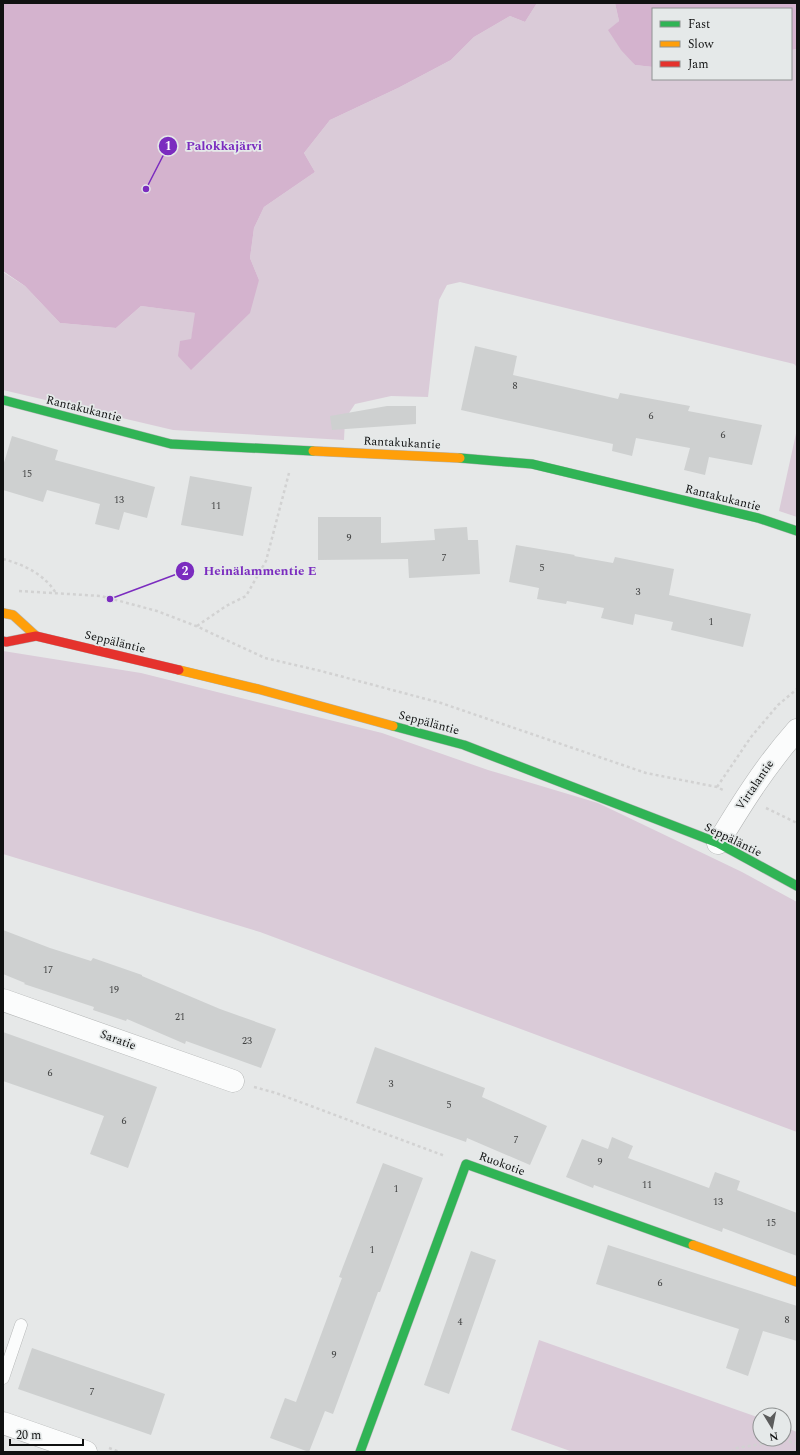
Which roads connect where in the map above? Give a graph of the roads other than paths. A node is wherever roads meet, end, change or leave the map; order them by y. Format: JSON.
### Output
{"nodes":[{"id":1,"x":3,"y":400,"type":"edge"},
{"id":2,"x":797,"y":531,"type":"edge"},
{"id":3,"x":3,"y":613,"type":"edge"},
{"id":4,"x":36,"y":636,"type":"junction"},
{"id":5,"x":3,"y":641,"type":"edge"},
{"id":6,"x":797,"y":730,"type":"edge"},
{"id":7,"x":718,"y":843,"type":"junction"},
{"id":8,"x":797,"y":886,"type":"edge"},
{"id":9,"x":3,"y":1000,"type":"edge"},
{"id":10,"x":233,"y":1081,"type":"road end"},
{"id":11,"x":797,"y":1282,"type":"edge"},
{"id":12,"x":21,"y":1325,"type":"dead end"},
{"id":13,"x":3,"y":1378,"type":"edge"},
{"id":14,"x":3,"y":1423,"type":"edge"},
{"id":15,"x":86,"y":1452,"type":"edge"},
{"id":16,"x":360,"y":1452,"type":"edge"}],
"edges":[{"from":1,"to":2,"type":"street","name":"Rantakukantie"},
{"from":3,"to":4,"type":"street","name":"Seppäläntie"},
{"from":4,"to":5,"type":"street","name":"Seppäläntie"},
{"from":4,"to":7,"type":"street","name":"Seppäläntie"},
{"from":6,"to":7,"type":"street","name":"Virtalantie"},
{"from":7,"to":8,"type":"street","name":"Seppäläntie"},
{"from":9,"to":10,"type":"street","name":"Saratie"},
{"from":11,"to":16,"type":"street","name":"Ruokotie"},
{"from":12,"to":13,"type":"lane"},
{"from":14,"to":15,"type":"street"}]}
